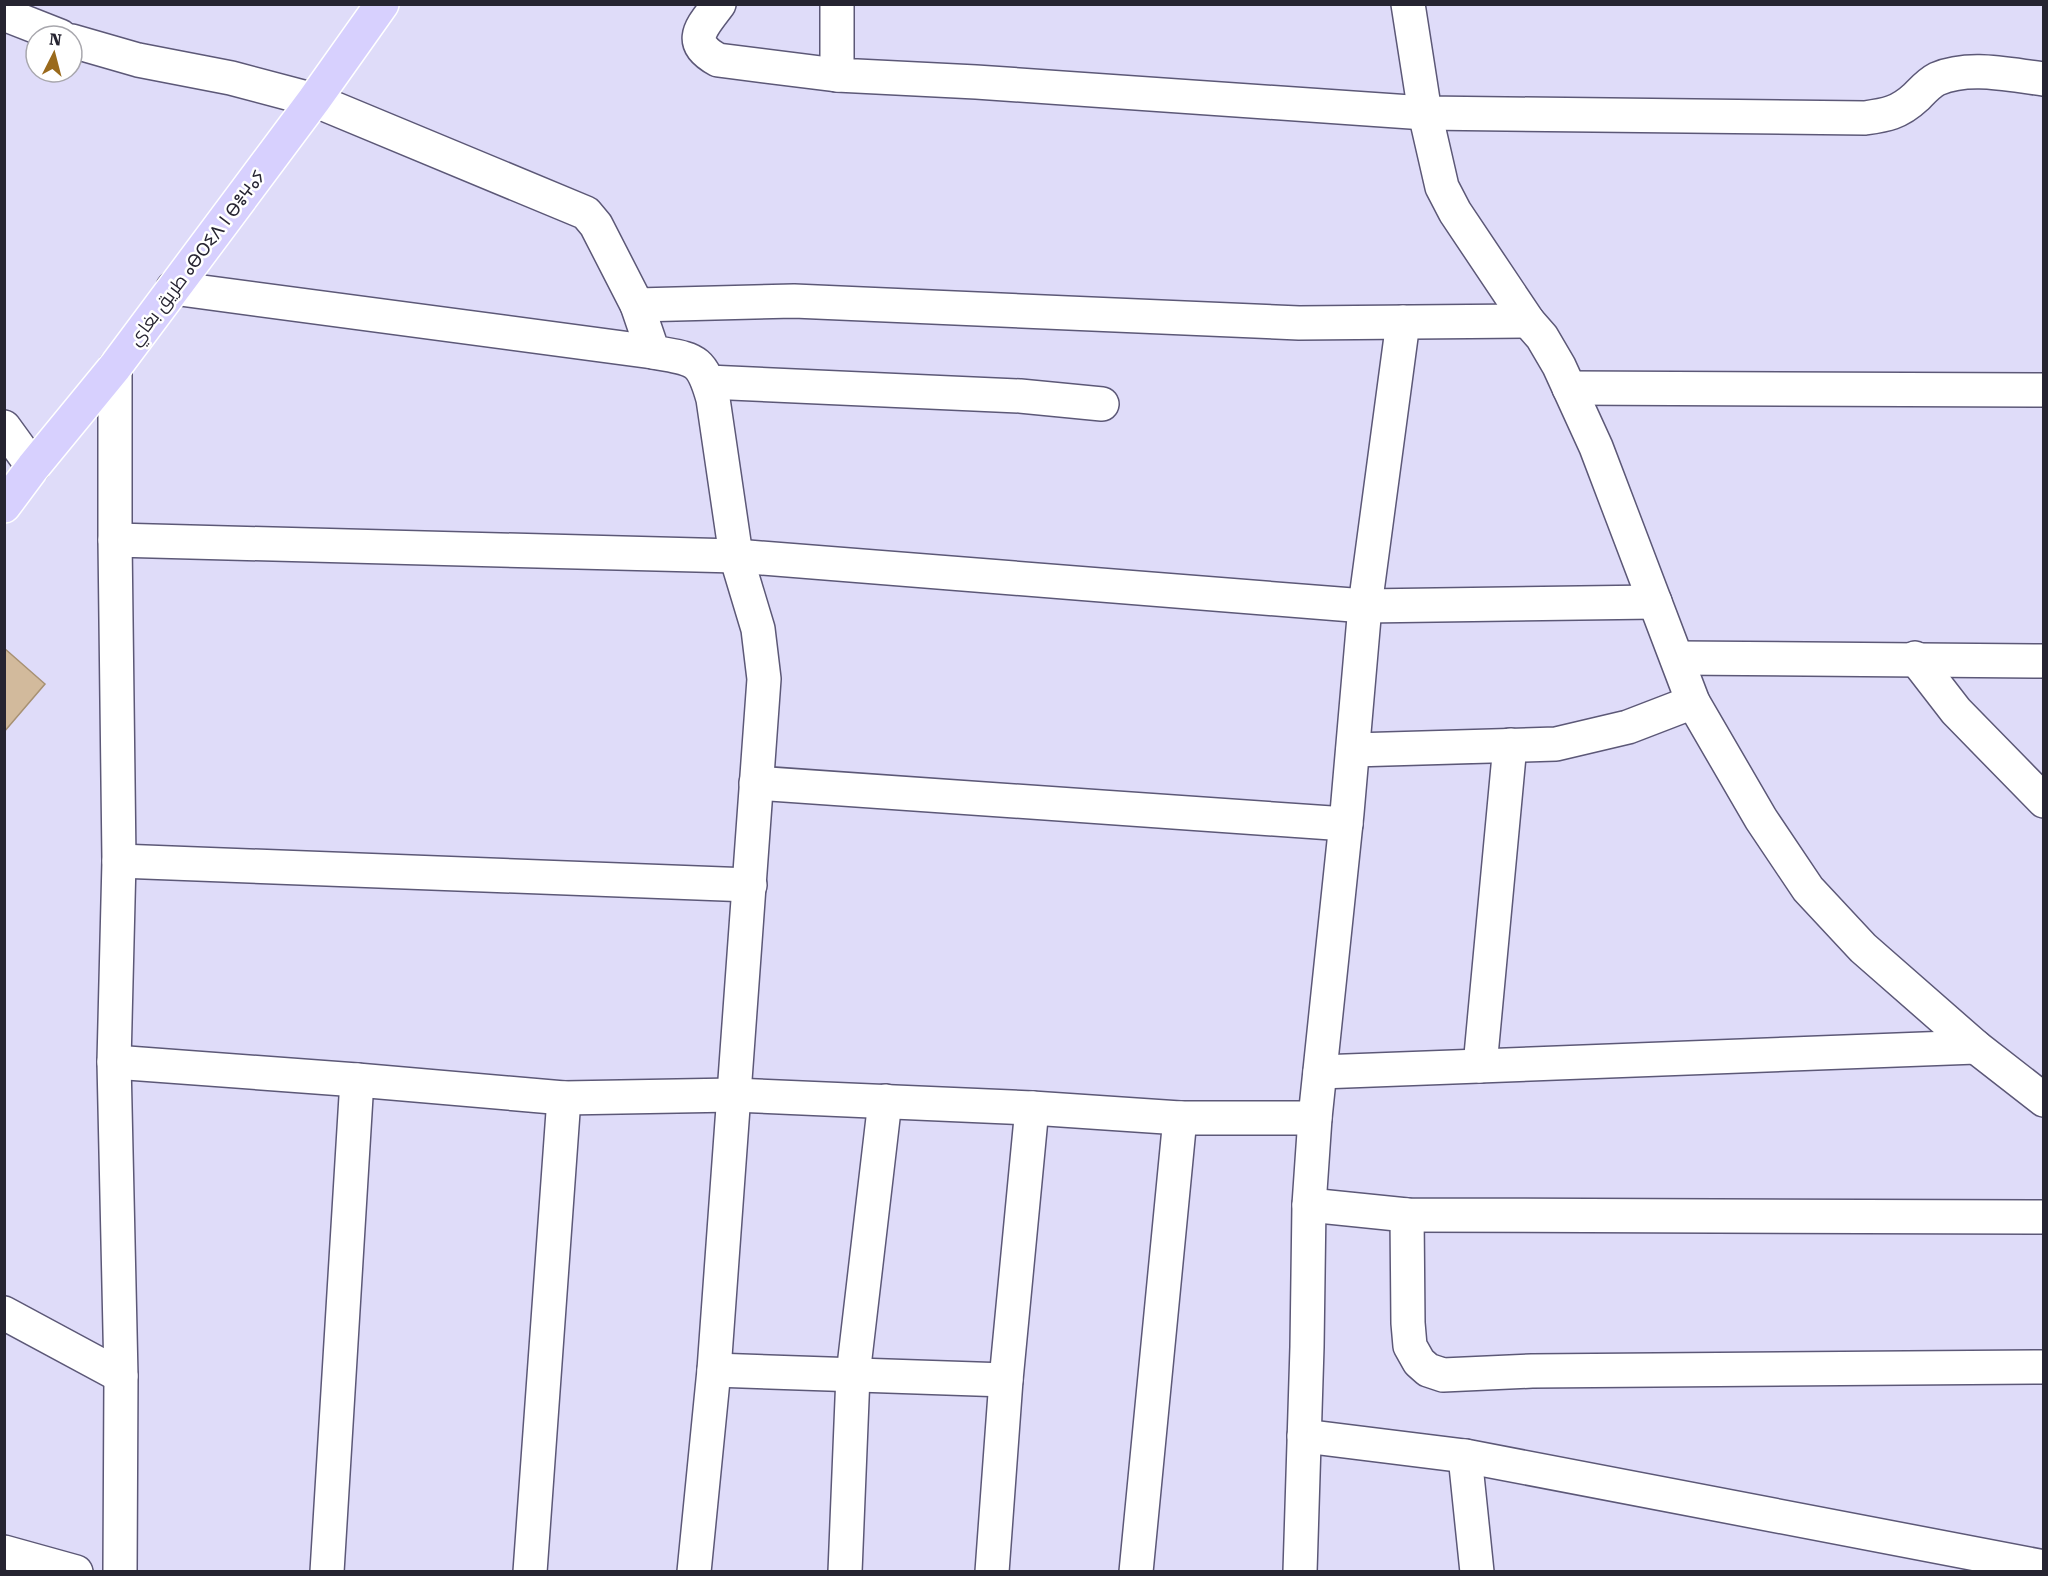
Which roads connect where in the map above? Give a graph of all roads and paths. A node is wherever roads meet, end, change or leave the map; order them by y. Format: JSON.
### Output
{"nodes":[{"id":1,"x":382,"y":4,"type":"edge"},
{"id":2,"x":719,"y":4,"type":"edge"},
{"id":3,"x":837,"y":4,"type":"edge"},
{"id":4,"x":1407,"y":4,"type":"edge"},
{"id":5,"x":4,"y":14,"type":"edge"},
{"id":6,"x":29,"y":24,"type":"edge"},
{"id":7,"x":84,"y":44,"type":"edge"},
{"id":8,"x":837,"y":75,"type":"junction"},
{"id":9,"x":2043,"y":79,"type":"edge"},
{"id":10,"x":314,"y":100,"type":"junction"},
{"id":11,"x":1425,"y":113,"type":"junction"},
{"id":12,"x":173,"y":288,"type":"junction"},
{"id":13,"x":637,"y":305,"type":"junction"},
{"id":14,"x":1528,"y":321,"type":"junction"},
{"id":15,"x":1403,"y":322,"type":"junction"},
{"id":16,"x":653,"y":352,"type":"junction"},
{"id":17,"x":115,"y":368,"type":"junction"},
{"id":18,"x":708,"y":382,"type":"junction"},
{"id":19,"x":1569,"y":388,"type":"junction"},
{"id":20,"x":2043,"y":390,"type":"edge"},
{"id":21,"x":1102,"y":404,"type":"dead end"},
{"id":22,"x":4,"y":427,"type":"edge"},
{"id":23,"x":33,"y":467,"type":"junction"},
{"id":24,"x":4,"y":506,"type":"edge"},
{"id":25,"x":115,"y":540,"type":"junction"},
{"id":26,"x":736,"y":556,"type":"junction"},
{"id":27,"x":1655,"y":602,"type":"junction"},
{"id":28,"x":1365,"y":606,"type":"junction"},
{"id":29,"x":1677,"y":658,"type":"junction"},
{"id":30,"x":1915,"y":658,"type":"junction"},
{"id":31,"x":2043,"y":661,"type":"edge"},
{"id":32,"x":1693,"y":702,"type":"junction"},
{"id":33,"x":1510,"y":745,"type":"junction"},
{"id":34,"x":1353,"y":750,"type":"junction"},
{"id":35,"x":756,"y":783,"type":"junction"},
{"id":36,"x":2043,"y":801,"type":"edge"},
{"id":37,"x":1346,"y":824,"type":"junction"},
{"id":38,"x":119,"y":861,"type":"junction"},
{"id":39,"x":750,"y":885,"type":"junction"},
{"id":40,"x":1976,"y":1047,"type":"junction"},
{"id":41,"x":114,"y":1062,"type":"junction"},
{"id":42,"x":1480,"y":1066,"type":"junction"},
{"id":43,"x":1320,"y":1072,"type":"junction"},
{"id":44,"x":357,"y":1080,"type":"junction"},
{"id":45,"x":734,"y":1095,"type":"junction"},
{"id":46,"x":564,"y":1098,"type":"junction"},
{"id":47,"x":2043,"y":1100,"type":"edge"},
{"id":48,"x":885,"y":1101,"type":"junction"},
{"id":49,"x":1032,"y":1108,"type":"junction"},
{"id":50,"x":1180,"y":1118,"type":"junction"},
{"id":51,"x":1315,"y":1118,"type":"junction"},
{"id":52,"x":1309,"y":1205,"type":"junction"},
{"id":53,"x":1407,"y":1215,"type":"junction"},
{"id":54,"x":2043,"y":1217,"type":"edge"},
{"id":55,"x":4,"y":1312,"type":"edge"},
{"id":56,"x":2043,"y":1366,"type":"edge"},
{"id":57,"x":714,"y":1370,"type":"junction"},
{"id":58,"x":853,"y":1375,"type":"junction"},
{"id":59,"x":121,"y":1376,"type":"junction"},
{"id":60,"x":1006,"y":1380,"type":"junction"},
{"id":61,"x":1304,"y":1436,"type":"junction"},
{"id":62,"x":1465,"y":1456,"type":"junction"},
{"id":63,"x":4,"y":1552,"type":"edge"},
{"id":64,"x":2043,"y":1567,"type":"edge"},
{"id":65,"x":76,"y":1572,"type":"edge"},
{"id":66,"x":120,"y":1572,"type":"edge"},
{"id":67,"x":327,"y":1572,"type":"edge"},
{"id":68,"x":530,"y":1572,"type":"edge"},
{"id":69,"x":694,"y":1572,"type":"edge"},
{"id":70,"x":845,"y":1572,"type":"edge"},
{"id":71,"x":993,"y":1572,"type":"edge"},
{"id":72,"x":1136,"y":1572,"type":"edge"},
{"id":73,"x":1300,"y":1572,"type":"edge"},
{"id":74,"x":1477,"y":1572,"type":"edge"}],
"edges":[{"from":1,"to":10,"type":"main road","name":"طريق بغاي ⴰⴱⵔⵉⴷ ⵏ ⴱⴻⵖⴰⵢ"},
{"from":2,"to":8,"type":"street"},
{"from":3,"to":8,"type":"street"},
{"from":4,"to":11,"type":"street"},
{"from":5,"to":6,"type":"street"},
{"from":7,"to":10,"type":"street"},
{"from":8,"to":11,"type":"street"},
{"from":9,"to":11,"type":"street"},
{"from":10,"to":12,"type":"main road","name":"طريق بغاي ⴰⴱⵔⵉⴷ ⵏ ⴱⴻⵖⴰⵢ"},
{"from":10,"to":13,"type":"street"},
{"from":11,"to":14,"type":"street"},
{"from":12,"to":16,"type":"street"},
{"from":12,"to":17,"type":"main road","name":"طريق بغاي ⴰⴱⵔⵉⴷ ⵏ ⴱⴻⵖⴰⵢ"},
{"from":13,"to":15,"type":"street"},
{"from":13,"to":16,"type":"street"},
{"from":14,"to":15,"type":"street"},
{"from":14,"to":19,"type":"street"},
{"from":15,"to":28,"type":"street"},
{"from":16,"to":18,"type":"street"},
{"from":17,"to":23,"type":"main road","name":"طريق بغاي ⴰⴱⵔⵉⴷ ⵏ ⴱⴻⵖⴰⵢ"},
{"from":17,"to":25,"type":"street"},
{"from":18,"to":21,"type":"street"},
{"from":18,"to":26,"type":"street"},
{"from":19,"to":20,"type":"street"},
{"from":19,"to":27,"type":"street"},
{"from":22,"to":23,"type":"street"},
{"from":23,"to":24,"type":"main road","name":"طريق بغاي ⴰⴱⵔⵉⴷ ⵏ ⴱⴻⵖⴰⵢ"},
{"from":25,"to":26,"type":"street"},
{"from":25,"to":38,"type":"street"},
{"from":26,"to":28,"type":"street"},
{"from":26,"to":35,"type":"street"},
{"from":27,"to":28,"type":"street"},
{"from":27,"to":29,"type":"street"},
{"from":28,"to":34,"type":"street"},
{"from":29,"to":30,"type":"street"},
{"from":29,"to":32,"type":"street"},
{"from":30,"to":31,"type":"street"},
{"from":30,"to":36,"type":"street"},
{"from":32,"to":33,"type":"street"},
{"from":32,"to":40,"type":"street"},
{"from":33,"to":34,"type":"street"},
{"from":33,"to":42,"type":"street"},
{"from":34,"to":37,"type":"street"},
{"from":35,"to":37,"type":"street"},
{"from":35,"to":39,"type":"street"},
{"from":37,"to":43,"type":"street"},
{"from":38,"to":39,"type":"street"},
{"from":38,"to":41,"type":"street"},
{"from":39,"to":45,"type":"street"},
{"from":40,"to":42,"type":"street"},
{"from":40,"to":47,"type":"street"},
{"from":41,"to":44,"type":"street"},
{"from":41,"to":59,"type":"street"},
{"from":42,"to":43,"type":"street"},
{"from":43,"to":51,"type":"street"},
{"from":44,"to":46,"type":"street"},
{"from":44,"to":67,"type":"street"},
{"from":45,"to":46,"type":"street"},
{"from":45,"to":48,"type":"street"},
{"from":45,"to":57,"type":"street"},
{"from":46,"to":68,"type":"street"},
{"from":48,"to":49,"type":"street"},
{"from":48,"to":58,"type":"street"},
{"from":49,"to":50,"type":"street"},
{"from":49,"to":60,"type":"street"},
{"from":50,"to":51,"type":"street"},
{"from":50,"to":72,"type":"street"},
{"from":51,"to":52,"type":"street"},
{"from":52,"to":53,"type":"street"},
{"from":52,"to":61,"type":"street"},
{"from":53,"to":54,"type":"street"},
{"from":53,"to":56,"type":"street"},
{"from":55,"to":59,"type":"street"},
{"from":57,"to":58,"type":"street"},
{"from":57,"to":69,"type":"street"},
{"from":58,"to":60,"type":"street"},
{"from":58,"to":70,"type":"street"},
{"from":59,"to":66,"type":"street"},
{"from":60,"to":71,"type":"street"},
{"from":61,"to":62,"type":"street"},
{"from":61,"to":73,"type":"street"},
{"from":62,"to":64,"type":"street"},
{"from":62,"to":74,"type":"street"},
{"from":63,"to":65,"type":"street"}]}
